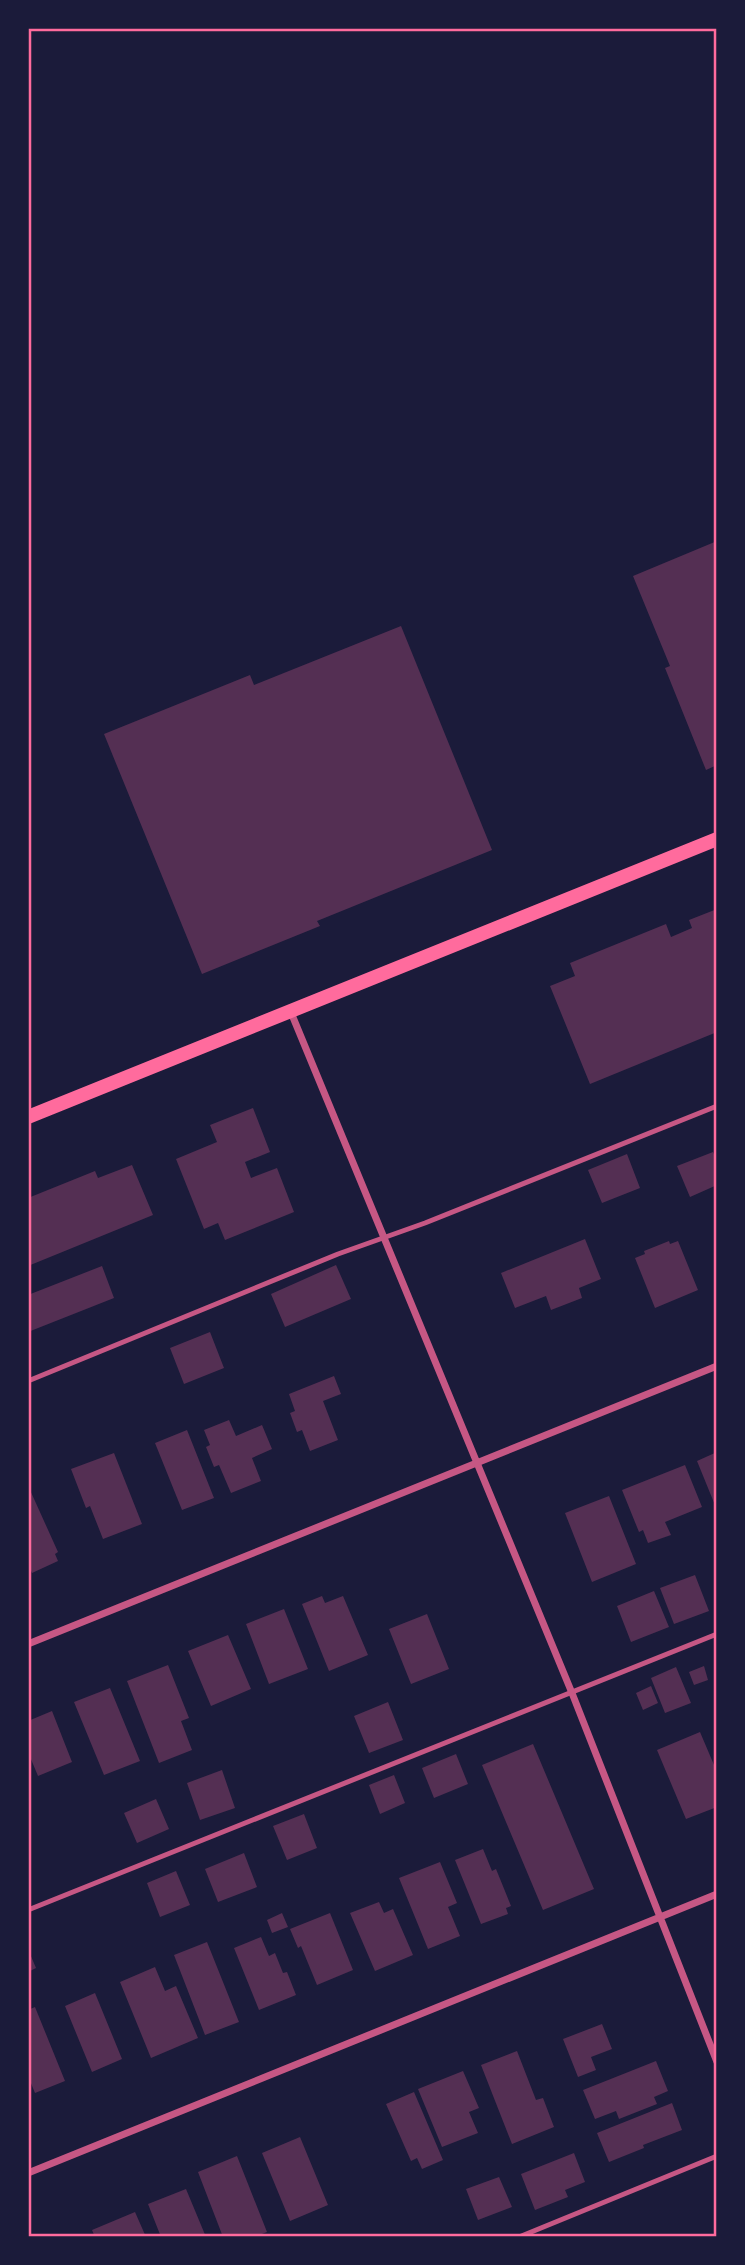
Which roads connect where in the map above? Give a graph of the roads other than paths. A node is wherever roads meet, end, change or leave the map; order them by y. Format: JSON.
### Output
{"nodes":[{"id":1,"x":717,"y":839,"type":"edge"},
{"id":2,"x":290,"y":1010,"type":"junction"},
{"id":3,"x":717,"y":1106,"type":"edge"},
{"id":4,"x":28,"y":1117,"type":"edge"},
{"id":5,"x":385,"y":1237,"type":"junction"},
{"id":6,"x":717,"y":1366,"type":"edge"},
{"id":7,"x":28,"y":1381,"type":"edge"},
{"id":8,"x":476,"y":1462,"type":"junction"},
{"id":9,"x":717,"y":1634,"type":"edge"},
{"id":10,"x":28,"y":1644,"type":"edge"},
{"id":11,"x":572,"y":1693,"type":"junction"},
{"id":12,"x":717,"y":1894,"type":"edge"},
{"id":13,"x":28,"y":1910,"type":"edge"},
{"id":14,"x":658,"y":1917,"type":"junction"},
{"id":15,"x":717,"y":2062,"type":"edge"},
{"id":16,"x":717,"y":2156,"type":"edge"},
{"id":17,"x":28,"y":2173,"type":"edge"},
{"id":18,"x":519,"y":2237,"type":"edge"}],
"edges":[{"from":1,"to":2,"type":"main road"},
{"from":2,"to":4,"type":"main road"},
{"from":2,"to":5,"type":"street"},
{"from":3,"to":5,"type":"lane"},
{"from":5,"to":7,"type":"lane"},
{"from":5,"to":8,"type":"street"},
{"from":6,"to":8,"type":"street"},
{"from":8,"to":10,"type":"street"},
{"from":8,"to":11,"type":"street"},
{"from":9,"to":11,"type":"lane"},
{"from":11,"to":13,"type":"lane"},
{"from":11,"to":14,"type":"street"},
{"from":12,"to":14,"type":"street"},
{"from":14,"to":15,"type":"street"},
{"from":14,"to":17,"type":"street"},
{"from":16,"to":18,"type":"lane"}]}
